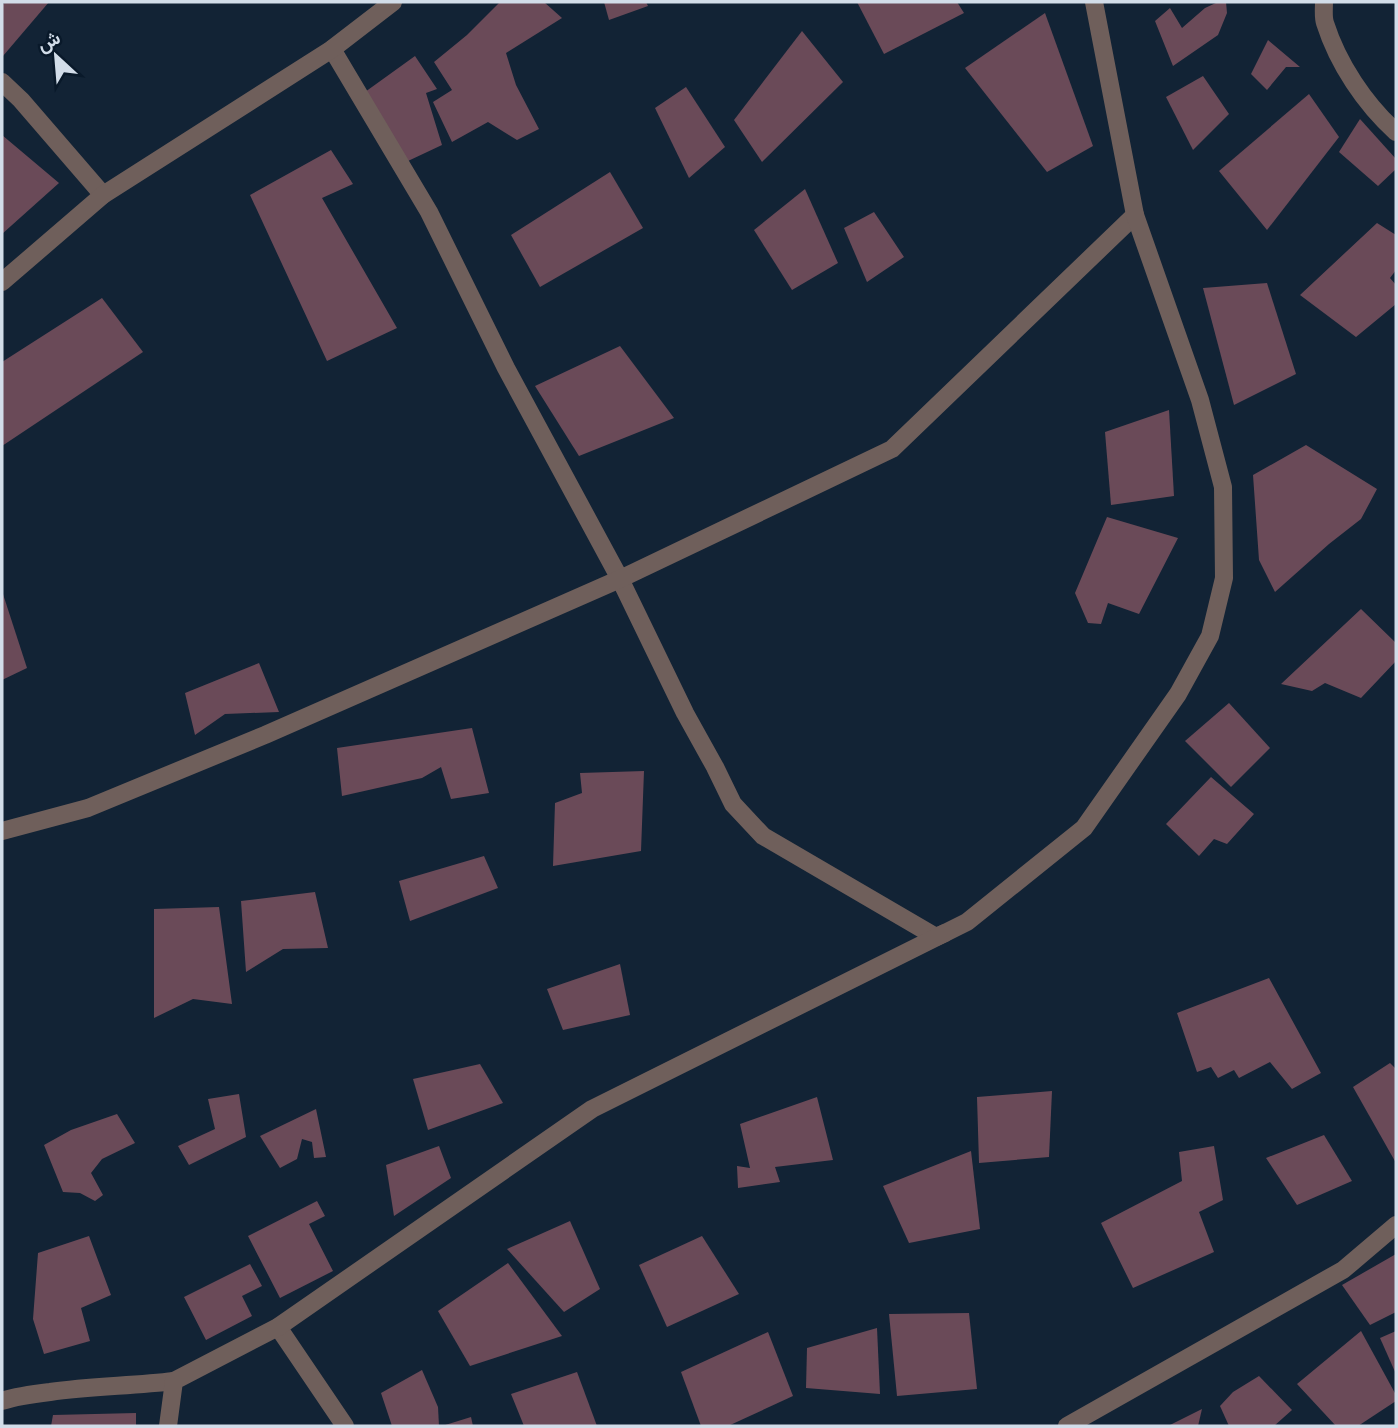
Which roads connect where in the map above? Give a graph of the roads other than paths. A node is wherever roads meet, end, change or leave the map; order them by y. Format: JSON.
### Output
{"nodes":[{"id":1,"x":393,"y":2,"type":"edge"},
{"id":2,"x":1094,"y":2,"type":"edge"},
{"id":3,"x":1324,"y":2,"type":"edge"},
{"id":4,"x":332,"y":49,"type":"junction"},
{"id":5,"x":2,"y":82,"type":"edge"},
{"id":6,"x":1396,"y":132,"type":"edge"},
{"id":7,"x":103,"y":195,"type":"junction"},
{"id":8,"x":1135,"y":215,"type":"junction"},
{"id":9,"x":2,"y":282,"type":"edge"},
{"id":10,"x":620,"y":579,"type":"junction"},
{"id":11,"x":2,"y":831,"type":"edge"},
{"id":12,"x":967,"y":922,"type":"junction"},
{"id":13,"x":1396,"y":1225,"type":"edge"},
{"id":14,"x":278,"y":1327,"type":"junction"},
{"id":15,"x":174,"y":1381,"type":"junction"},
{"id":16,"x":2,"y":1401,"type":"edge"},
{"id":17,"x":168,"y":1426,"type":"edge"},
{"id":18,"x":345,"y":1426,"type":"edge"},
{"id":19,"x":1067,"y":1426,"type":"edge"}],
"edges":[{"from":1,"to":4,"type":"street"},
{"from":2,"to":8,"type":"street"},
{"from":3,"to":6,"type":"street"},
{"from":4,"to":7,"type":"street"},
{"from":4,"to":10,"type":"street"},
{"from":5,"to":7,"type":"street"},
{"from":7,"to":9,"type":"street"},
{"from":8,"to":10,"type":"street"},
{"from":8,"to":12,"type":"street"},
{"from":10,"to":11,"type":"street"},
{"from":10,"to":12,"type":"street"},
{"from":12,"to":14,"type":"street"},
{"from":13,"to":19,"type":"street"},
{"from":14,"to":15,"type":"street"},
{"from":14,"to":18,"type":"street"},
{"from":15,"to":16,"type":"street"},
{"from":15,"to":17,"type":"street"}]}
